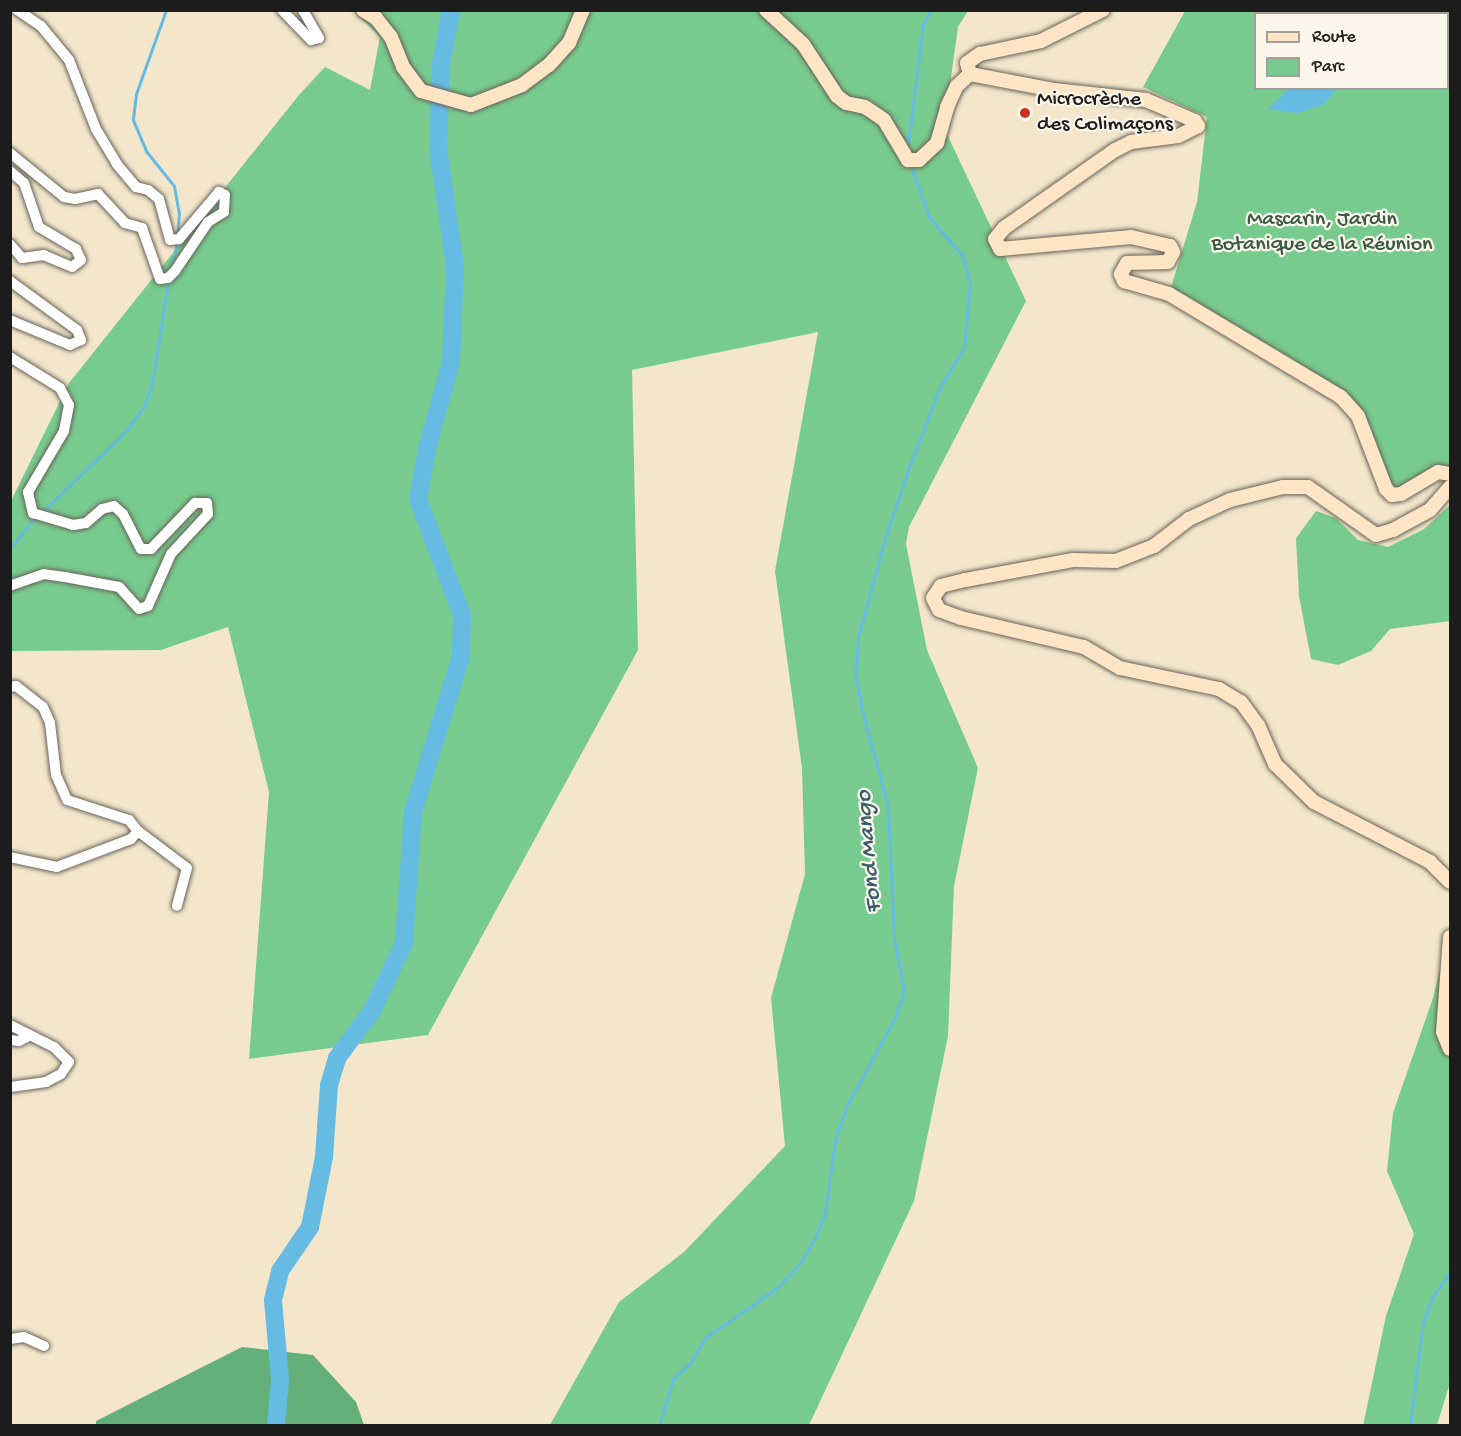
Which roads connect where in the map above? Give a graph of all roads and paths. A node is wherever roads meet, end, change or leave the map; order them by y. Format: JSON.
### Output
{"nodes":[{"id":1,"x":17,"y":10,"type":"edge"},
{"id":2,"x":282,"y":10,"type":"edge"},
{"id":3,"x":303,"y":10,"type":"edge"},
{"id":4,"x":363,"y":10,"type":"edge"},
{"id":5,"x":583,"y":10,"type":"edge"},
{"id":6,"x":766,"y":10,"type":"edge"},
{"id":7,"x":1103,"y":10,"type":"edge"},
{"id":8,"x":970,"y":74,"type":"junction"},
{"id":9,"x":10,"y":153,"type":"edge"},
{"id":10,"x":10,"y":171,"type":"edge"},
{"id":11,"x":10,"y":244,"type":"edge"},
{"id":12,"x":10,"y":281,"type":"edge"},
{"id":13,"x":10,"y":320,"type":"edge"},
{"id":14,"x":10,"y":357,"type":"edge"},
{"id":15,"x":1450,"y":474,"type":"edge"},
{"id":16,"x":1450,"y":487,"type":"edge"},
{"id":17,"x":10,"y":586,"type":"edge"},
{"id":18,"x":10,"y":687,"type":"edge"},
{"id":19,"x":138,"y":831,"type":"junction"},
{"id":20,"x":10,"y":857,"type":"edge"},
{"id":21,"x":1450,"y":882,"type":"edge"},
{"id":22,"x":177,"y":906,"type":"dead end"},
{"id":23,"x":1450,"y":937,"type":"edge"},
{"id":24,"x":10,"y":1025,"type":"edge"},
{"id":25,"x":29,"y":1036,"type":"junction"},
{"id":26,"x":10,"y":1040,"type":"edge"},
{"id":27,"x":1450,"y":1049,"type":"edge"},
{"id":28,"x":10,"y":1088,"type":"edge"},
{"id":29,"x":10,"y":1339,"type":"edge"},
{"id":30,"x":44,"y":1346,"type":"dead end"}],
"edges":[{"from":1,"to":9,"type":"street"},
{"from":2,"to":3,"type":"street"},
{"from":4,"to":5,"type":"main road"},
{"from":6,"to":8,"type":"main road"},
{"from":7,"to":8,"type":"main road"},
{"from":8,"to":15,"type":"main road"},
{"from":10,"to":11,"type":"street"},
{"from":12,"to":13,"type":"street"},
{"from":14,"to":17,"type":"street"},
{"from":16,"to":21,"type":"main road"},
{"from":18,"to":19,"type":"street"},
{"from":19,"to":20,"type":"street"},
{"from":19,"to":22,"type":"street"},
{"from":23,"to":27,"type":"main road"},
{"from":24,"to":25,"type":"street"},
{"from":25,"to":26,"type":"street"},
{"from":25,"to":28,"type":"street"},
{"from":29,"to":30,"type":"street"}]}
